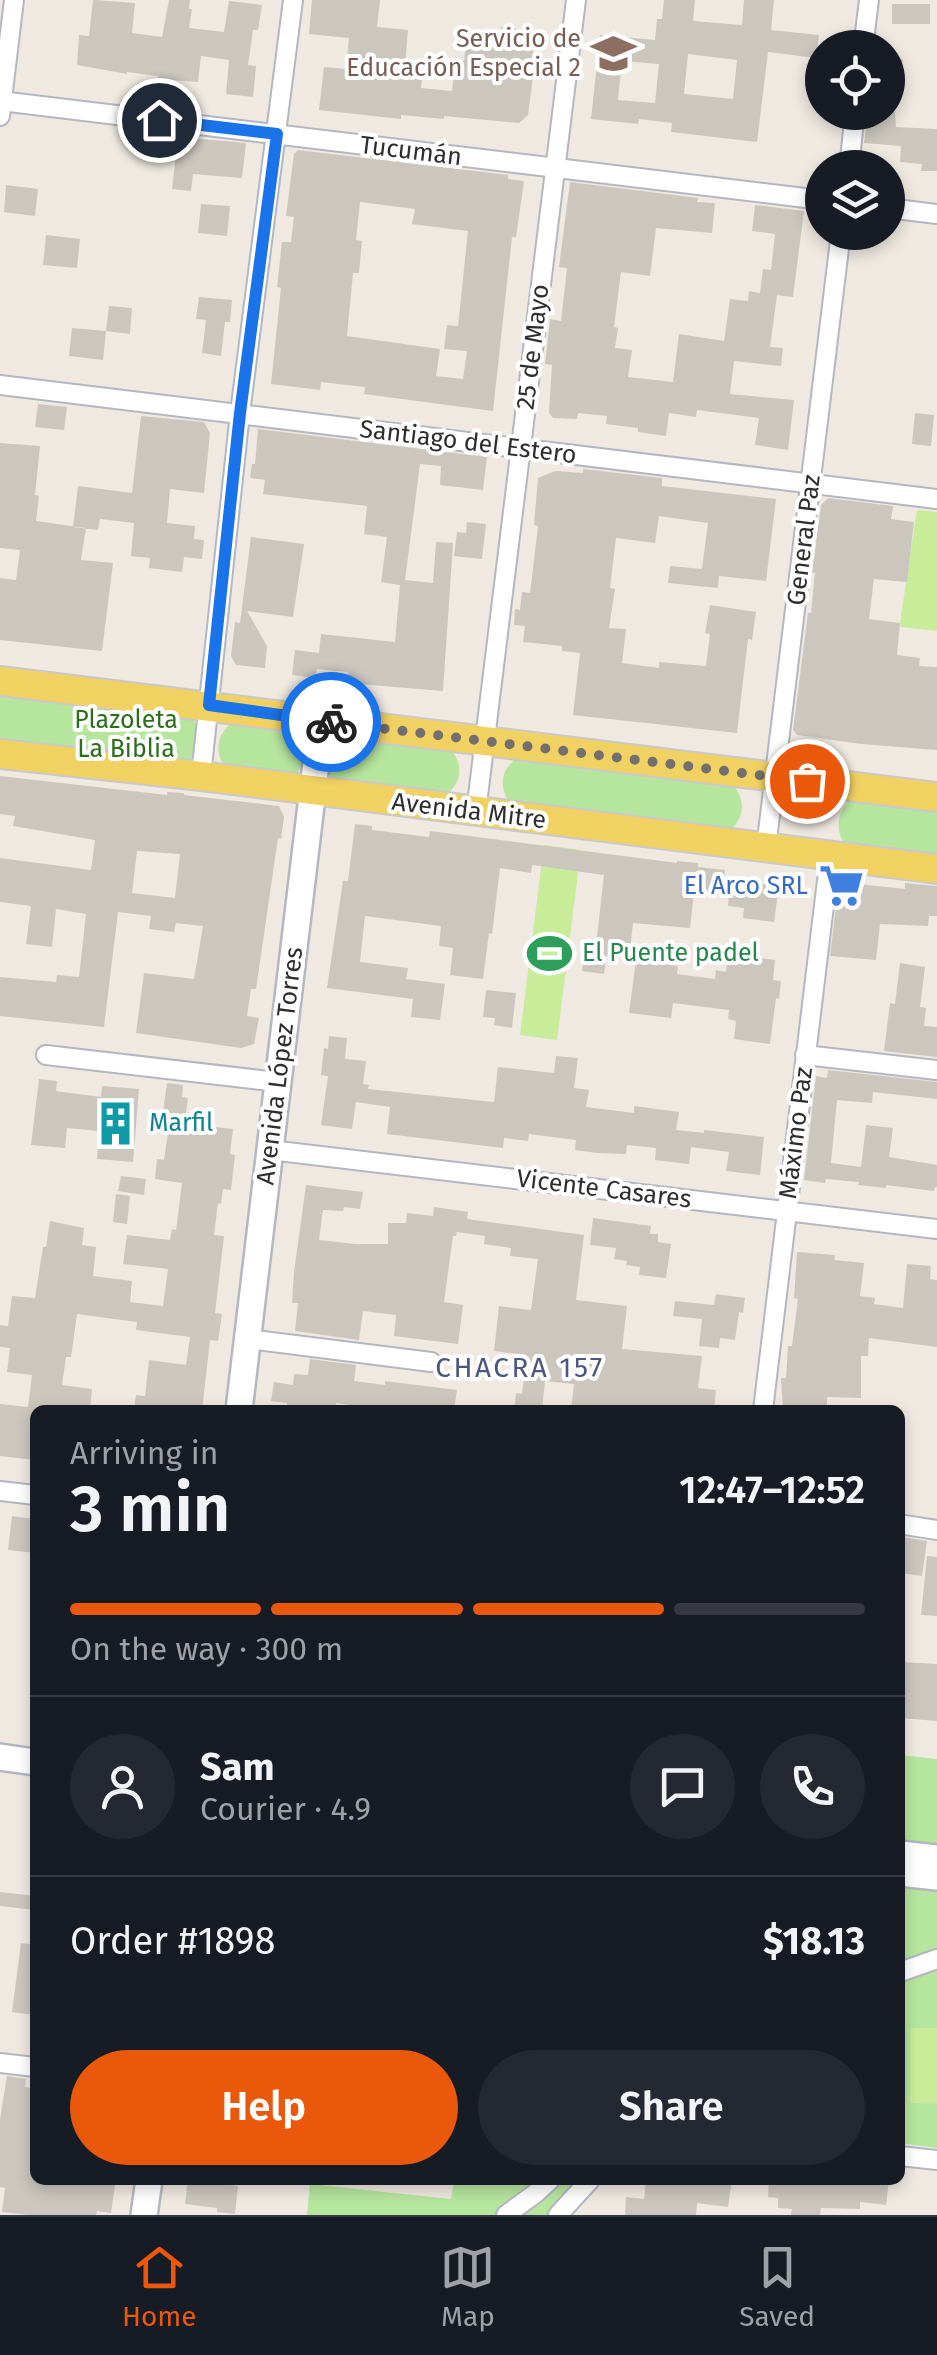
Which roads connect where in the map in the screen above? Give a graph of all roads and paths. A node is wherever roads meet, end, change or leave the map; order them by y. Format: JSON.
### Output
{"nodes":[{"id":1,"x":14,"y":0,"type":"edge"},
{"id":2,"x":293,"y":0,"type":"edge"},
{"id":3,"x":576,"y":0,"type":"edge"},
{"id":4,"x":869,"y":0,"type":"edge"},
{"id":5,"x":865,"y":30,"type":"edge"},
{"id":6,"x":1,"y":106,"type":"edge"},
{"id":7,"x":277,"y":134,"type":"junction"},
{"id":8,"x":555,"y":168,"type":"junction"},
{"id":9,"x":805,"y":198,"type":"edge"},
{"id":10,"x":905,"y":210,"type":"edge"},
{"id":11,"x":937,"y":214,"type":"edge"},
{"id":12,"x":839,"y":250,"type":"edge"},
{"id":13,"x":0,"y":385,"type":"edge"},
{"id":14,"x":240,"y":413,"type":"junction"},
{"id":15,"x":520,"y":449,"type":"junction"},
{"id":16,"x":810,"y":482,"type":"junction"},
{"id":17,"x":937,"y":498,"type":"edge"},
{"id":18,"x":0,"y":682,"type":"edge"},
{"id":19,"x":209,"y":705,"type":"junction"},
{"id":20,"x":321,"y":721,"type":"junction"},
{"id":21,"x":484,"y":742,"type":"junction"},
{"id":22,"x":0,"y":754,"type":"edge"},
{"id":23,"x":201,"y":776,"type":"junction"},
{"id":24,"x":775,"y":777,"type":"junction"},
{"id":25,"x":312,"y":790,"type":"junction"},
{"id":26,"x":937,"y":796,"type":"edge"},
{"id":27,"x":476,"y":812,"type":"junction"},
{"id":28,"x":766,"y":848,"type":"junction"},
{"id":29,"x":830,"y":856,"type":"junction"},
{"id":30,"x":937,"y":869,"type":"edge"},
{"id":31,"x":46,"y":1055,"type":"dead end"},
{"id":32,"x":805,"y":1055,"type":"junction"},
{"id":33,"x":937,"y":1070,"type":"edge"},
{"id":34,"x":278,"y":1082,"type":"junction"},
{"id":35,"x":270,"y":1150,"type":"junction"},
{"id":36,"x":787,"y":1211,"type":"junction"},
{"id":37,"x":937,"y":1228,"type":"edge"},
{"id":38,"x":248,"y":1339,"type":"junction"},
{"id":39,"x":432,"y":1362,"type":"dead end"},
{"id":40,"x":241,"y":1405,"type":"edge"},
{"id":41,"x":764,"y":1405,"type":"edge"},
{"id":42,"x":0,"y":1491,"type":"edge"},
{"id":43,"x":30,"y":1494,"type":"edge"},
{"id":44,"x":905,"y":1526,"type":"dead end"},
{"id":45,"x":937,"y":1530,"type":"edge"},
{"id":46,"x":0,"y":1758,"type":"edge"},
{"id":47,"x":30,"y":1761,"type":"edge"},
{"id":48,"x":905,"y":1855,"type":"edge"},
{"id":49,"x":937,"y":1858,"type":"edge"},
{"id":50,"x":905,"y":1874,"type":"edge"},
{"id":51,"x":937,"y":1878,"type":"edge"},
{"id":52,"x":937,"y":1958,"type":"edge"},
{"id":53,"x":905,"y":1970,"type":"edge"},
{"id":54,"x":0,"y":2063,"type":"edge"},
{"id":55,"x":30,"y":2066,"type":"edge"},
{"id":56,"x":905,"y":2157,"type":"edge"},
{"id":57,"x":937,"y":2160,"type":"edge"},
{"id":58,"x":148,"y":2185,"type":"edge"},
{"id":59,"x":545,"y":2185,"type":"edge"},
{"id":60,"x":585,"y":2185,"type":"edge"},
{"id":61,"x":144,"y":2215,"type":"edge"},
{"id":62,"x":506,"y":2215,"type":"edge"},
{"id":63,"x":558,"y":2215,"type":"edge"}],
"edges":[{"from":1,"to":6,"type":"street"},
{"from":2,"to":7,"type":"street"},
{"from":3,"to":8,"type":"street","name":"25 de Mayo"},
{"from":4,"to":5,"type":"street"},
{"from":6,"to":7,"type":"street","name":"Tucumán"},
{"from":7,"to":8,"type":"street","name":"Tucumán"},
{"from":7,"to":14,"type":"street"},
{"from":8,"to":9,"type":"street","name":"Tucumán"},
{"from":8,"to":15,"type":"street","name":"25 de Mayo"},
{"from":10,"to":11,"type":"street"},
{"from":12,"to":16,"type":"street","name":"General Paz"},
{"from":13,"to":14,"type":"street","name":"Santiago del Estero"},
{"from":14,"to":15,"type":"street","name":"Santiago del Estero"},
{"from":14,"to":19,"type":"street"},
{"from":15,"to":16,"type":"street","name":"Santiago del Estero"},
{"from":15,"to":21,"type":"street","name":"25 de Mayo"},
{"from":16,"to":17,"type":"street","name":"Santiago del Estero"},
{"from":16,"to":24,"type":"street","name":"General Paz"},
{"from":18,"to":19,"type":"main road"},
{"from":19,"to":20,"type":"main road"},
{"from":19,"to":23,"type":"street"},
{"from":20,"to":21,"type":"main road"},
{"from":20,"to":25,"type":"main road","name":"Avenida López Torres"},
{"from":21,"to":24,"type":"main road"},
{"from":21,"to":27,"type":"street","name":"25 de Mayo"},
{"from":22,"to":23,"type":"main road","name":"Avenida Mitre"},
{"from":23,"to":25,"type":"main road","name":"Avenida Mitre"},
{"from":24,"to":26,"type":"main road"},
{"from":24,"to":28,"type":"street","name":"General Paz"},
{"from":25,"to":27,"type":"main road","name":"Avenida Mitre"},
{"from":25,"to":34,"type":"main road","name":"Avenida López Torres"},
{"from":27,"to":28,"type":"main road","name":"Avenida Mitre"},
{"from":28,"to":29,"type":"main road","name":"Avenida Mitre"},
{"from":29,"to":30,"type":"main road","name":"Avenida Mitre"},
{"from":29,"to":32,"type":"street","name":"Máximo Paz"},
{"from":31,"to":34,"type":"street"},
{"from":32,"to":33,"type":"street"},
{"from":32,"to":36,"type":"street","name":"Máximo Paz"},
{"from":34,"to":35,"type":"main road","name":"Avenida López Torres"},
{"from":35,"to":36,"type":"street","name":"Vicente Casares"},
{"from":35,"to":38,"type":"main road","name":"Avenida López Torres"},
{"from":36,"to":37,"type":"street","name":"Vicente Casares"},
{"from":36,"to":41,"type":"street","name":"Máximo Paz"},
{"from":38,"to":39,"type":"street"},
{"from":38,"to":40,"type":"main road","name":"Avenida López Torres"},
{"from":42,"to":43,"type":"street"},
{"from":44,"to":45,"type":"street"},
{"from":46,"to":47,"type":"main road"},
{"from":48,"to":49,"type":"main road"},
{"from":50,"to":51,"type":"main road"},
{"from":52,"to":53,"type":"street"},
{"from":54,"to":55,"type":"street"},
{"from":56,"to":57,"type":"street"},
{"from":58,"to":61,"type":"main road"},
{"from":59,"to":62,"type":"street"},
{"from":60,"to":63,"type":"street"}]}
